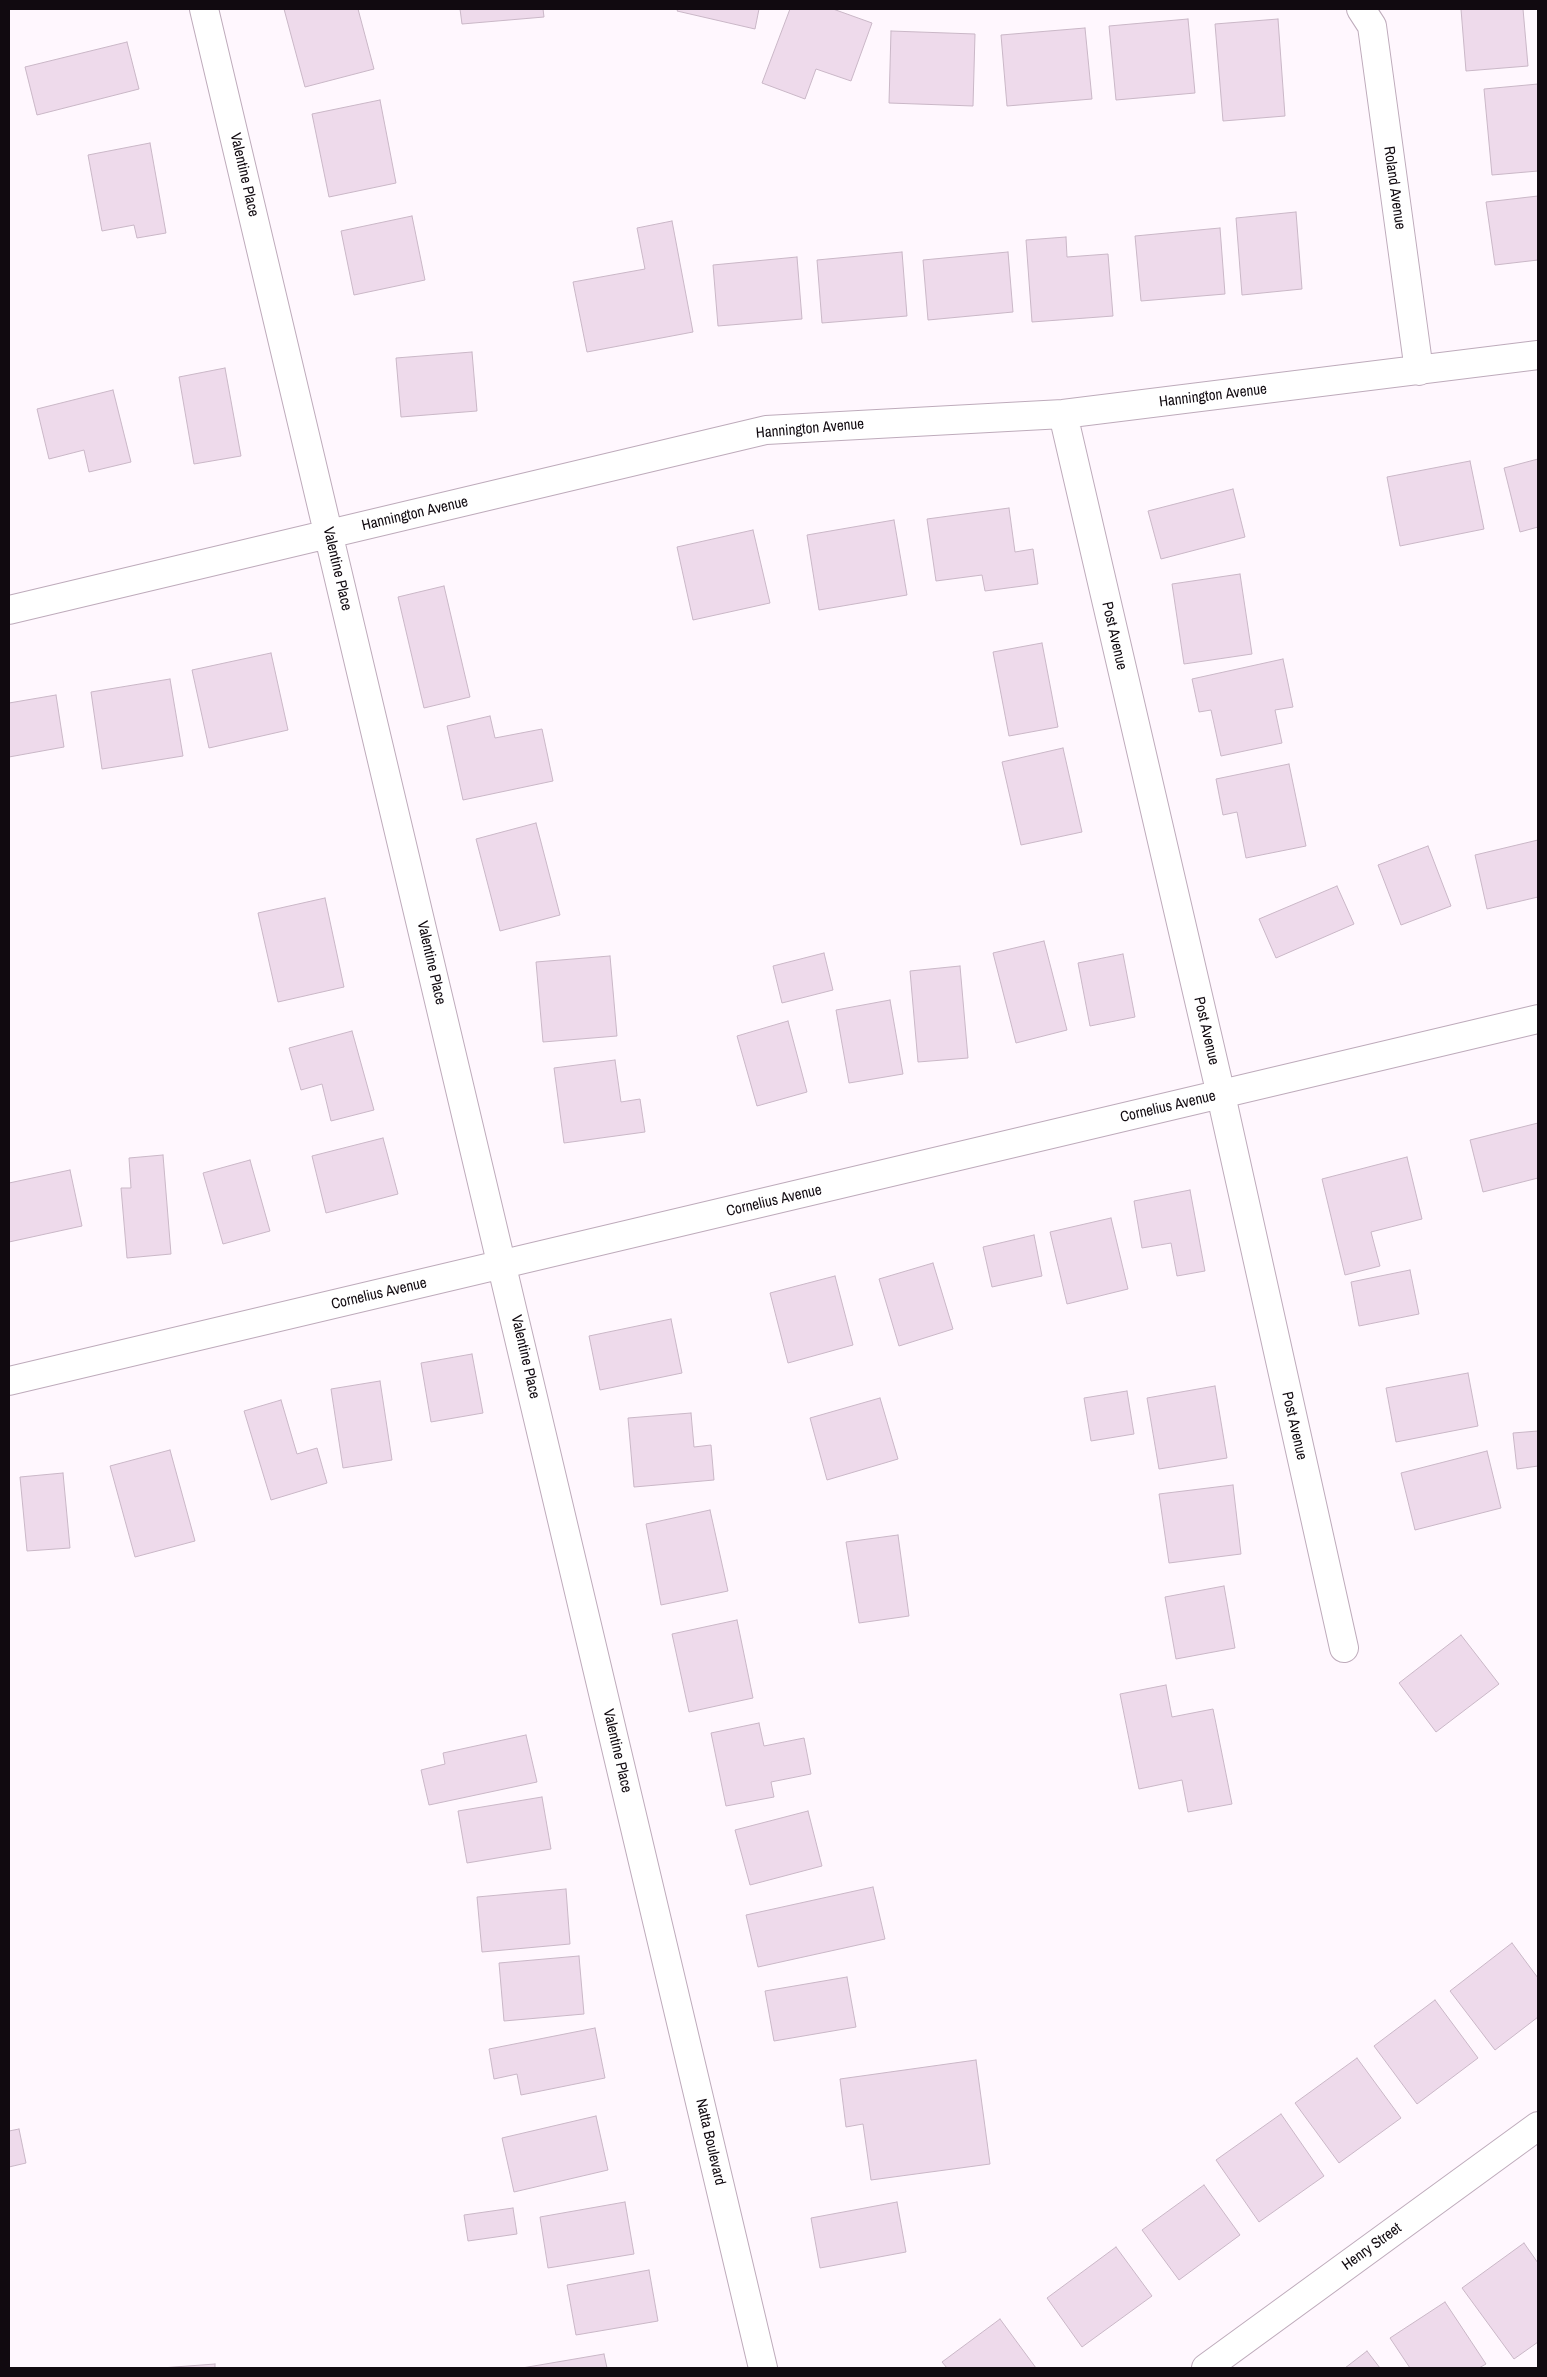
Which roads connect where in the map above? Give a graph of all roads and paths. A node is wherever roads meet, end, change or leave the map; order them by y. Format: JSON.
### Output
{"nodes":[{"id":1,"x":204,"y":9,"type":"edge"},
{"id":2,"x":1361,"y":9,"type":"edge"},
{"id":3,"x":1538,"y":356,"type":"edge"},
{"id":4,"x":1419,"y":371,"type":"junction"},
{"id":5,"x":1063,"y":414,"type":"junction"},
{"id":6,"x":328,"y":534,"type":"junction"},
{"id":7,"x":9,"y":610,"type":"edge"},
{"id":8,"x":1538,"y":1019,"type":"edge"},
{"id":9,"x":1221,"y":1095,"type":"junction"},
{"id":10,"x":503,"y":1264,"type":"junction"},
{"id":11,"x":9,"y":1381,"type":"edge"},
{"id":12,"x":1344,"y":1648,"type":"dead end"},
{"id":13,"x":656,"y":1917,"type":"joint"},
{"id":14,"x":1538,"y":2126,"type":"edge"},
{"id":15,"x":763,"y":2368,"type":"edge"},
{"id":16,"x":1206,"y":2368,"type":"edge"}],
"edges":[{"from":1,"to":6,"type":"street","name":"Valentine Place"},
{"from":2,"to":4,"type":"street","name":"Roland Avenue"},
{"from":3,"to":4,"type":"street","name":"Hannington Avenue"},
{"from":4,"to":5,"type":"street","name":"Hannington Avenue"},
{"from":5,"to":6,"type":"street","name":"Hannington Avenue"},
{"from":5,"to":9,"type":"street","name":"Post Avenue"},
{"from":6,"to":7,"type":"street","name":"Hannington Avenue"},
{"from":6,"to":10,"type":"street","name":"Valentine Place"},
{"from":8,"to":9,"type":"street","name":"Cornelius Avenue"},
{"from":9,"to":10,"type":"street","name":"Cornelius Avenue"},
{"from":9,"to":12,"type":"street","name":"Post Avenue"},
{"from":10,"to":11,"type":"street","name":"Cornelius Avenue"},
{"from":10,"to":13,"type":"street","name":"Valentine Place"},
{"from":13,"to":15,"type":"street","name":"Natta Boulevard"},
{"from":14,"to":16,"type":"street","name":"Henry Street"}]}
